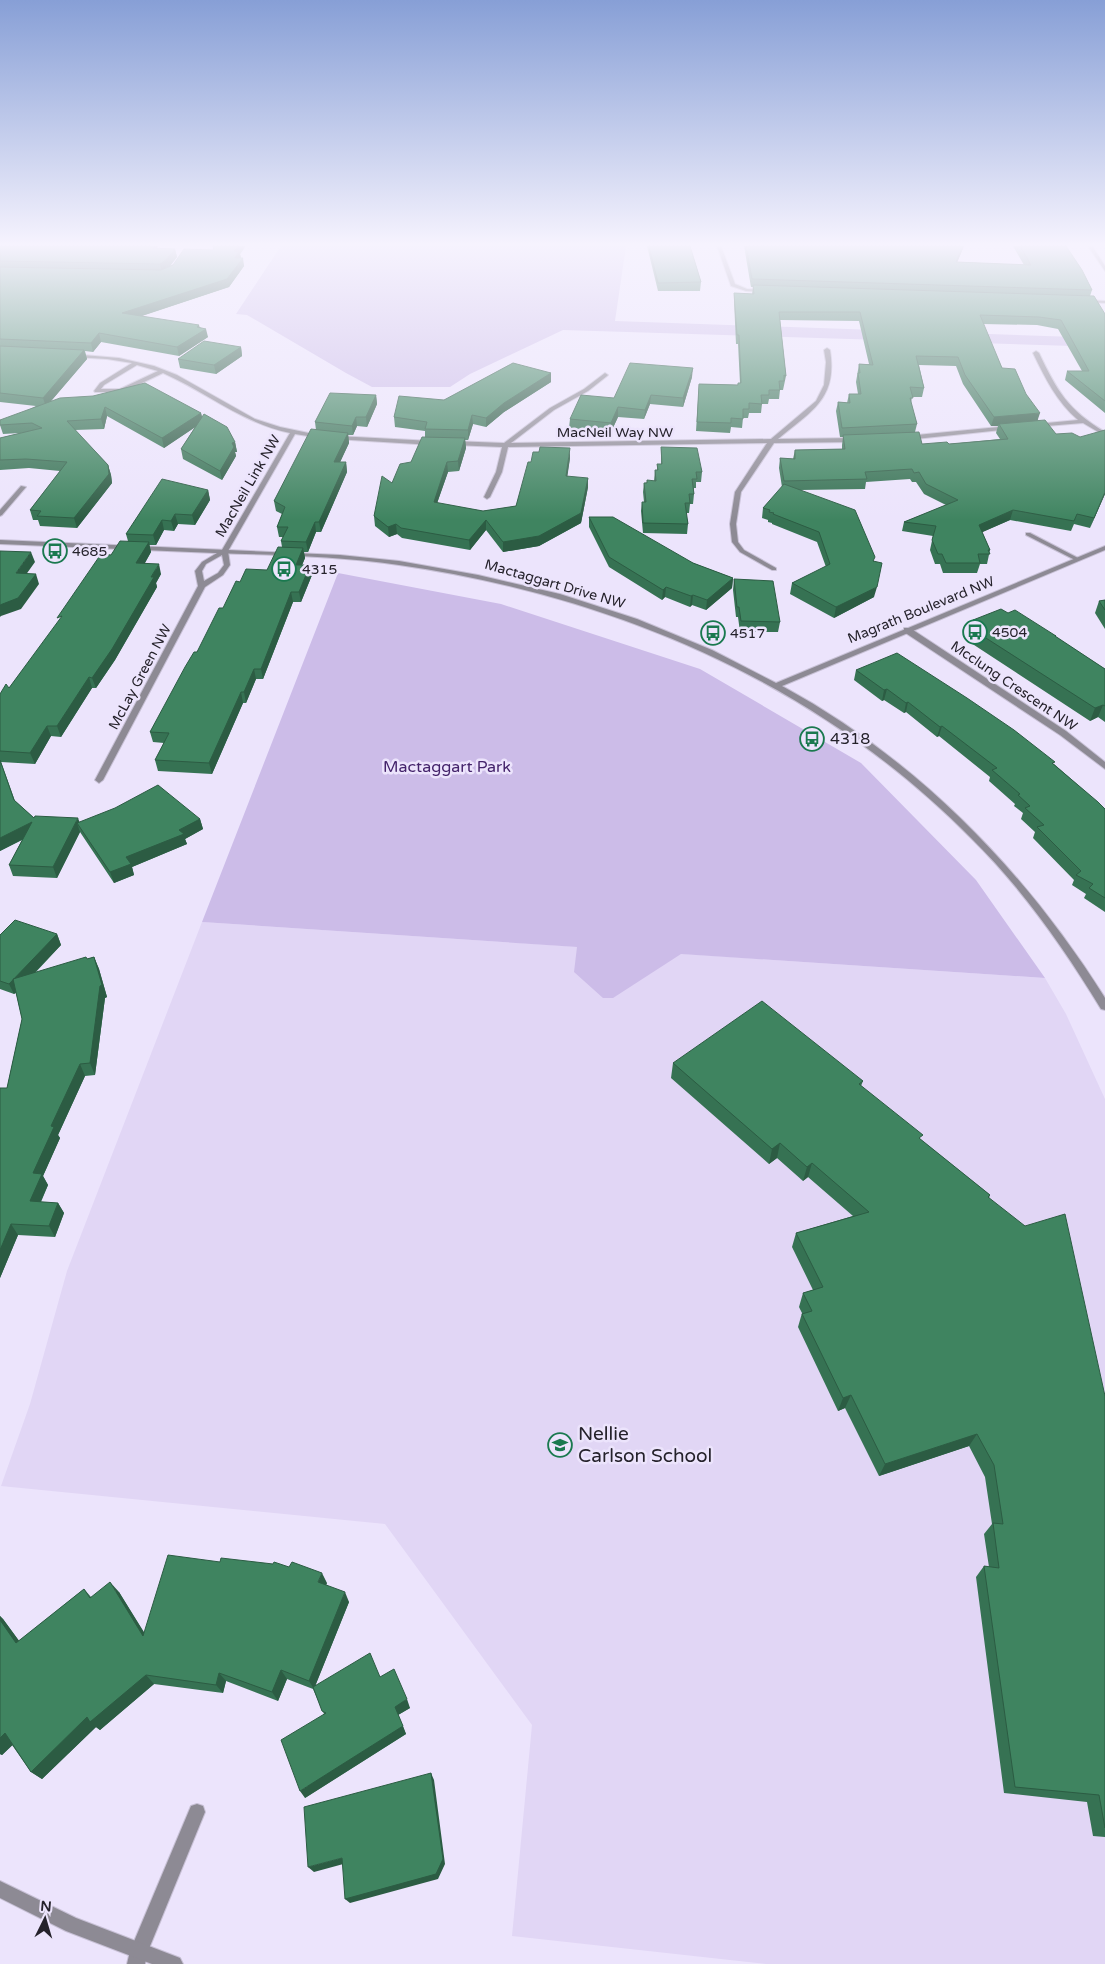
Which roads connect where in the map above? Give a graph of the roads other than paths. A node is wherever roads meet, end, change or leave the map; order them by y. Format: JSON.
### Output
{"nodes":[{"id":1,"x":827,"y":350,"type":"dead end"},
{"id":2,"x":1036,"y":353,"type":"dead end"},
{"id":3,"x":64,"y":354,"type":"edge"},
{"id":4,"x":136,"y":364,"type":"junction"},
{"id":5,"x":162,"y":371,"type":"junction"},
{"id":6,"x":605,"y":375,"type":"dead end"},
{"id":7,"x":1082,"y":421,"type":"junction"},
{"id":8,"x":1025,"y":427,"type":"edge"},
{"id":9,"x":1015,"y":428,"type":"edge"},
{"id":10,"x":293,"y":433,"type":"junction"},
{"id":11,"x":1105,"y":434,"type":"edge"},
{"id":12,"x":901,"y":439,"type":"edge"},
{"id":13,"x":864,"y":440,"type":"edge"},
{"id":14,"x":437,"y":443,"type":"edge"},
{"id":15,"x":447,"y":443,"type":"edge"},
{"id":16,"x":770,"y":443,"type":"junction"},
{"id":17,"x":505,"y":445,"type":"junction"},
{"id":18,"x":23,"y":487,"type":"dead end"},
{"id":19,"x":487,"y":497,"type":"dead end"},
{"id":20,"x":0,"y":514,"type":"edge"},
{"id":21,"x":1028,"y":534,"type":"dead end"},
{"id":22,"x":0,"y":542,"type":"edge"},
{"id":23,"x":1105,"y":548,"type":"edge"},
{"id":24,"x":224,"y":551,"type":"junction"},
{"id":25,"x":1077,"y":559,"type":"junction"},
{"id":26,"x":774,"y":569,"type":"dead end"},
{"id":27,"x":202,"y":586,"type":"junction"},
{"id":28,"x":907,"y":630,"type":"junction"},
{"id":29,"x":775,"y":686,"type":"junction"},
{"id":30,"x":1105,"y":766,"type":"edge"},
{"id":31,"x":99,"y":780,"type":"dead end"},
{"id":32,"x":1105,"y":1006,"type":"edge"},
{"id":33,"x":197,"y":1812,"type":"dead end"},
{"id":34,"x":0,"y":1889,"type":"edge"},
{"id":35,"x":138,"y":1957,"type":"edge"},
{"id":36,"x":174,"y":1964,"type":"edge"}],
"edges":[{"from":1,"to":16,"type":"street"},
{"from":2,"to":7,"type":"street"},
{"from":3,"to":4,"type":"street"},
{"from":4,"to":5,"type":"street"},
{"from":4,"to":5,"type":"street"},
{"from":5,"to":10,"type":"street"},
{"from":6,"to":17,"type":"street"},
{"from":7,"to":8,"type":"street"},
{"from":7,"to":11,"type":"street"},
{"from":9,"to":12,"type":"street"},
{"from":10,"to":14,"type":"street"},
{"from":10,"to":24,"type":"street","name":"MacNeil Link NW"},
{"from":13,"to":16,"type":"street","name":"MacNeil Way NW"},
{"from":15,"to":17,"type":"street","name":"MacNeil Way NW"},
{"from":16,"to":17,"type":"street","name":"MacNeil Way NW"},
{"from":16,"to":26,"type":"street"},
{"from":17,"to":19,"type":"street"},
{"from":18,"to":20,"type":"street"},
{"from":21,"to":25,"type":"street"},
{"from":22,"to":24,"type":"street","name":"Mactaggart Drive NW"},
{"from":23,"to":25,"type":"street","name":"Magrath Boulevard NW"},
{"from":24,"to":27,"type":"street","name":"McLay Green NW"},
{"from":24,"to":27,"type":"street","name":"McLay Green NW"},
{"from":24,"to":29,"type":"street","name":"Mactaggart Drive NW"},
{"from":25,"to":28,"type":"street","name":"Magrath Boulevard NW"},
{"from":27,"to":31,"type":"street","name":"McLay Green NW"},
{"from":28,"to":29,"type":"street","name":"Magrath Boulevard NW"},
{"from":28,"to":30,"type":"street","name":"Mcclung Crescent NW"},
{"from":29,"to":32,"type":"street","name":"Mactaggart Drive NW"},
{"from":33,"to":35,"type":"street"},
{"from":34,"to":35,"type":"street"},
{"from":35,"to":36,"type":"street"}]}
